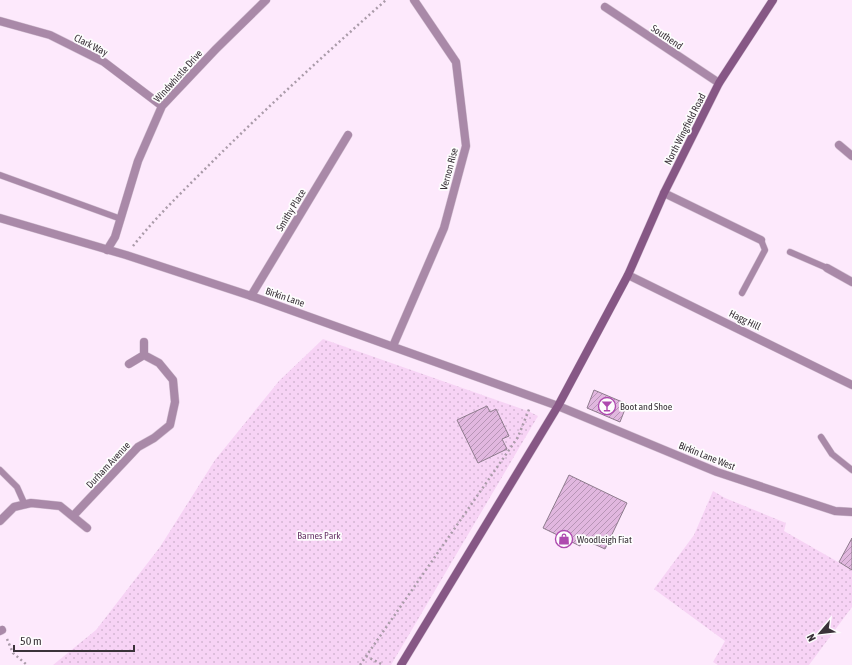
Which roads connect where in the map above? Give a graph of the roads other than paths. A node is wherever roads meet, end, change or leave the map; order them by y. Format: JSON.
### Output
{"nodes":[{"id":1,"x":266,"y":0,"type":"edge"},
{"id":2,"x":414,"y":0,"type":"edge"},
{"id":3,"x":773,"y":0,"type":"edge"},
{"id":4,"x":605,"y":7,"type":"dead end"},
{"id":5,"x":0,"y":21,"type":"edge"},
{"id":6,"x":719,"y":83,"type":"junction"},
{"id":7,"x":162,"y":106,"type":"junction"},
{"id":8,"x":348,"y":135,"type":"dead end"},
{"id":9,"x":839,"y":145,"type":"dead end"},
{"id":10,"x":852,"y":156,"type":"edge"},
{"id":11,"x":0,"y":175,"type":"edge"},
{"id":12,"x":664,"y":193,"type":"junction"},
{"id":13,"x":0,"y":218,"type":"edge"},
{"id":14,"x":121,"y":219,"type":"junction"},
{"id":15,"x":761,"y":240,"type":"joint"},
{"id":16,"x":107,"y":250,"type":"junction"},
{"id":17,"x":790,"y":252,"type":"dead end"},
{"id":18,"x":827,"y":268,"type":"joint"},
{"id":19,"x":628,"y":275,"type":"junction"},
{"id":20,"x":852,"y":282,"type":"edge"},
{"id":21,"x":742,"y":293,"type":"dead end"},
{"id":22,"x":252,"y":296,"type":"junction"},
{"id":23,"x":144,"y":342,"type":"dead end"},
{"id":24,"x":393,"y":346,"type":"junction"},
{"id":25,"x":144,"y":355,"type":"junction"},
{"id":26,"x":129,"y":364,"type":"dead end"},
{"id":27,"x":852,"y":385,"type":"edge"},
{"id":28,"x":558,"y":406,"type":"junction"},
{"id":29,"x":821,"y":437,"type":"dead end"},
{"id":30,"x":0,"y":470,"type":"edge"},
{"id":31,"x":852,"y":470,"type":"edge"},
{"id":32,"x":25,"y":505,"type":"junction"},
{"id":33,"x":852,"y":512,"type":"edge"},
{"id":34,"x":73,"y":516,"type":"junction"},
{"id":35,"x":0,"y":521,"type":"edge"},
{"id":36,"x":87,"y":528,"type":"dead end"},
{"id":37,"x":401,"y":665,"type":"edge"}],
"edges":[{"from":1,"to":7,"type":"street","name":"Windwhistle Drive"},
{"from":2,"to":24,"type":"street","name":"Vernon Rise"},
{"from":3,"to":6,"type":"main road","name":"North Wingfield Road"},
{"from":4,"to":6,"type":"street","name":"Southend"},
{"from":5,"to":7,"type":"street","name":"Clark Way"},
{"from":6,"to":12,"type":"main road","name":"North Wingfield Road"},
{"from":7,"to":14,"type":"street","name":"Windwhistle Drive"},
{"from":8,"to":22,"type":"street","name":"Smithy Place"},
{"from":9,"to":10,"type":"street"},
{"from":11,"to":14,"type":"lane"},
{"from":12,"to":15,"type":"street"},
{"from":12,"to":19,"type":"main road","name":"North Wingfield Road"},
{"from":13,"to":16,"type":"street","name":"Birkin Lane"},
{"from":14,"to":16,"type":"street","name":"Windwhistle Drive"},
{"from":15,"to":21,"type":"lane"},
{"from":16,"to":22,"type":"street","name":"Birkin Lane"},
{"from":17,"to":18,"type":"lane"},
{"from":18,"to":20,"type":"street"},
{"from":19,"to":27,"type":"street","name":"Hagg Hill"},
{"from":19,"to":28,"type":"main road","name":"North Wingfield Road"},
{"from":22,"to":24,"type":"street","name":"Birkin Lane"},
{"from":23,"to":25,"type":"street"},
{"from":24,"to":28,"type":"street","name":"Birkin Lane"},
{"from":25,"to":26,"type":"street"},
{"from":25,"to":34,"type":"street","name":"Durham Avenue"},
{"from":28,"to":33,"type":"street","name":"Birkin Lane West"},
{"from":28,"to":37,"type":"main road","name":"North Wingfield Road"},
{"from":29,"to":31,"type":"lane"},
{"from":30,"to":32,"type":"lane"},
{"from":32,"to":34,"type":"street"},
{"from":32,"to":35,"type":"street"},
{"from":34,"to":36,"type":"street"}]}
